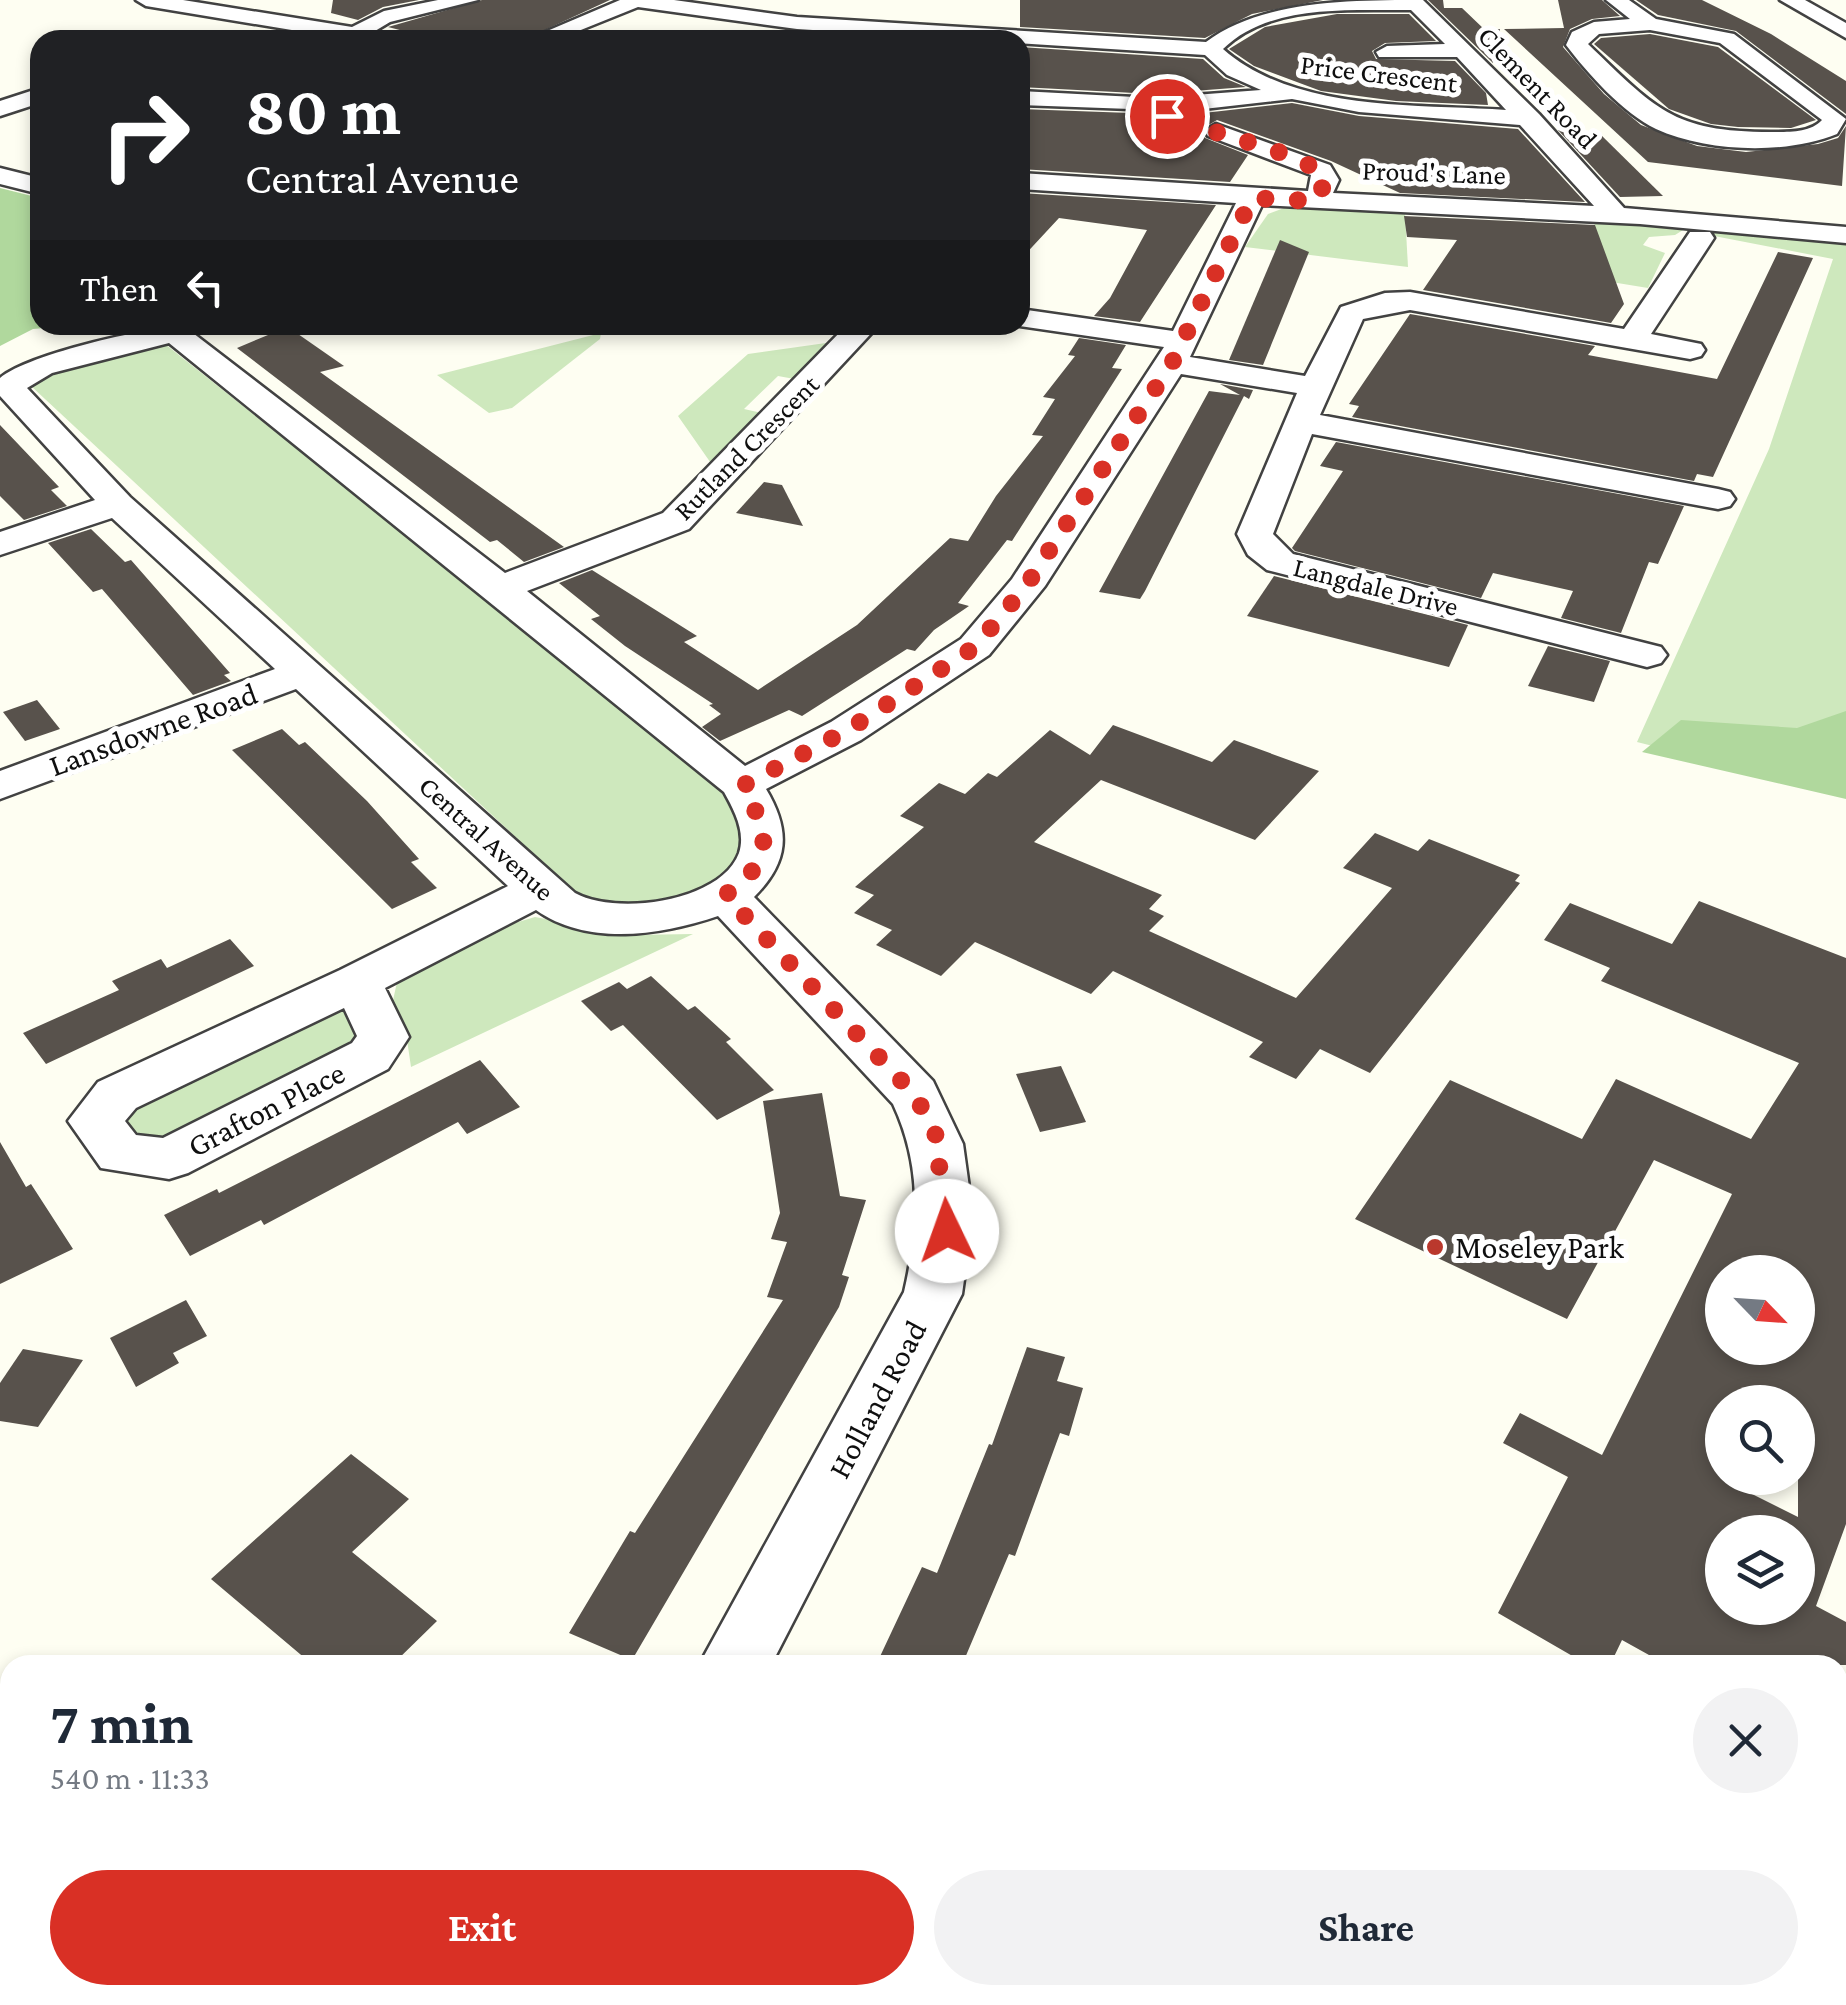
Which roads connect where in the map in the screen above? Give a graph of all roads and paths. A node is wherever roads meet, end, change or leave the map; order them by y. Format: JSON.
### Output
{"nodes":[{"id":1,"x":146,"y":0,"type":"edge"},
{"id":2,"x":468,"y":0,"type":"edge"},
{"id":3,"x":633,"y":0,"type":"edge"},
{"id":4,"x":839,"y":0,"type":"edge"},
{"id":5,"x":1252,"y":0,"type":"edge"},
{"id":6,"x":1616,"y":0,"type":"edge"},
{"id":7,"x":1790,"y":0,"type":"edge"},
{"id":8,"x":1412,"y":2,"type":"edge"},
{"id":9,"x":1275,"y":11,"type":"junction"},
{"id":10,"x":384,"y":17,"type":"junction"},
{"id":11,"x":289,"y":20,"type":"junction"},
{"id":12,"x":798,"y":23,"type":"junction"},
{"id":13,"x":1650,"y":24,"type":"junction"},
{"id":14,"x":341,"y":30,"type":"edge"},
{"id":15,"x":362,"y":30,"type":"edge"},
{"id":16,"x":562,"y":30,"type":"edge"},
{"id":17,"x":788,"y":30,"type":"edge"},
{"id":18,"x":914,"y":30,"type":"edge"},
{"id":19,"x":1846,"y":32,"type":"edge"},
{"id":20,"x":1030,"y":37,"type":"edge"},
{"id":21,"x":1211,"y":48,"type":"junction"},
{"id":22,"x":1460,"y":50,"type":"junction"},
{"id":23,"x":1386,"y":52,"type":"dead end"},
{"id":24,"x":1288,"y":93,"type":"junction"},
{"id":25,"x":30,"y":98,"type":"edge"},
{"id":26,"x":1030,"y":99,"type":"edge"},
{"id":27,"x":1172,"y":107,"type":"junction"},
{"id":28,"x":1207,"y":107,"type":"junction"},
{"id":29,"x":0,"y":109,"type":"edge"},
{"id":30,"x":1531,"y":119,"type":"junction"},
{"id":31,"x":1216,"y":131,"type":"junction"},
{"id":32,"x":0,"y":176,"type":"edge"},
{"id":33,"x":1030,"y":182,"type":"edge"},
{"id":34,"x":30,"y":184,"type":"edge"},
{"id":35,"x":1252,"y":198,"type":"junction"},
{"id":36,"x":1316,"y":201,"type":"junction"},
{"id":37,"x":1616,"y":213,"type":"junction"},
{"id":38,"x":1846,"y":234,"type":"edge"},
{"id":39,"x":1649,"y":240,"type":"dead end"},
{"id":40,"x":1030,"y":320,"type":"edge"},
{"id":41,"x":152,"y":335,"type":"edge"},
{"id":42,"x":184,"y":335,"type":"edge"},
{"id":43,"x":855,"y":335,"type":"edge"},
{"id":44,"x":1632,"y":340,"type":"junction"},
{"id":45,"x":1690,"y":350,"type":"dead end"},
{"id":46,"x":1177,"y":352,"type":"junction"},
{"id":47,"x":1309,"y":404,"type":"junction"},
{"id":48,"x":1718,"y":498,"type":"dead end"},
{"id":49,"x":118,"y":504,"type":"junction"},
{"id":50,"x":0,"y":544,"type":"edge"},
{"id":51,"x":500,"y":588,"type":"junction"},
{"id":52,"x":1647,"y":655,"type":"dead end"},
{"id":53,"x":305,"y":672,"type":"junction"},
{"id":54,"x":0,"y":786,"type":"edge"},
{"id":55,"x":742,"y":786,"type":"junction"},
{"id":56,"x":539,"y":888,"type":"junction"},
{"id":57,"x":725,"y":895,"type":"junction"},
{"id":58,"x":357,"y":982,"type":"junction"},
{"id":59,"x":739,"y":1655,"type":"edge"}],
"edges":[{"from":1,"to":11,"type":"street"},
{"from":2,"to":10,"type":"street"},
{"from":3,"to":12,"type":"street"},
{"from":3,"to":16,"type":"street"},
{"from":4,"to":12,"type":"street"},
{"from":5,"to":9,"type":"street"},
{"from":6,"to":13,"type":"street"},
{"from":7,"to":19,"type":"street"},
{"from":8,"to":9,"type":"street","name":"Price Crescent"},
{"from":8,"to":22,"type":"street","name":"Clement Road"},
{"from":9,"to":21,"type":"street","name":"Price Crescent"},
{"from":10,"to":11,"type":"street"},
{"from":10,"to":15,"type":"street"},
{"from":11,"to":14,"type":"street"},
{"from":12,"to":17,"type":"street"},
{"from":12,"to":18,"type":"street"},
{"from":13,"to":13,"type":"street"},
{"from":20,"to":21,"type":"street"},
{"from":21,"to":24,"type":"street","name":"Price Crescent"},
{"from":22,"to":23,"type":"street"},
{"from":22,"to":30,"type":"street","name":"Clement Road"},
{"from":24,"to":28,"type":"street"},
{"from":24,"to":30,"type":"street","name":"Price Crescent"},
{"from":25,"to":29,"type":"street"},
{"from":26,"to":27,"type":"street"},
{"from":27,"to":28,"type":"street"},
{"from":27,"to":31,"type":"street"},
{"from":28,"to":31,"type":"street"},
{"from":30,"to":37,"type":"street","name":"Clement Road"},
{"from":31,"to":36,"type":"street"},
{"from":32,"to":34,"type":"street"},
{"from":33,"to":35,"type":"street","name":"Proud's Lane"},
{"from":35,"to":36,"type":"street","name":"Proud's Lane"},
{"from":35,"to":46,"type":"street"},
{"from":36,"to":37,"type":"street","name":"Proud's Lane"},
{"from":37,"to":38,"type":"street","name":"Proud's Lane"},
{"from":39,"to":44,"type":"street"},
{"from":40,"to":46,"type":"street"},
{"from":41,"to":49,"type":"street","name":"Central Avenue"},
{"from":42,"to":51,"type":"street","name":"Central Avenue"},
{"from":43,"to":51,"type":"street","name":"Rutland Crescent"},
{"from":44,"to":45,"type":"street","name":"Langdale Drive"},
{"from":44,"to":47,"type":"street","name":"Langdale Drive"},
{"from":46,"to":47,"type":"street"},
{"from":46,"to":55,"type":"street"},
{"from":47,"to":48,"type":"street"},
{"from":47,"to":52,"type":"street","name":"Langdale Drive"},
{"from":49,"to":50,"type":"street"},
{"from":49,"to":53,"type":"street","name":"Central Avenue"},
{"from":51,"to":55,"type":"street","name":"Central Avenue"},
{"from":53,"to":54,"type":"street","name":"Lansdowne Road"},
{"from":53,"to":56,"type":"street","name":"Central Avenue"},
{"from":55,"to":57,"type":"street","name":"Central Avenue"},
{"from":56,"to":57,"type":"street","name":"Central Avenue"},
{"from":56,"to":58,"type":"street","name":"Grafton Place"},
{"from":57,"to":59,"type":"street","name":"Holland Road"},
{"from":58,"to":58,"type":"street","name":"Grafton Place"}]}
